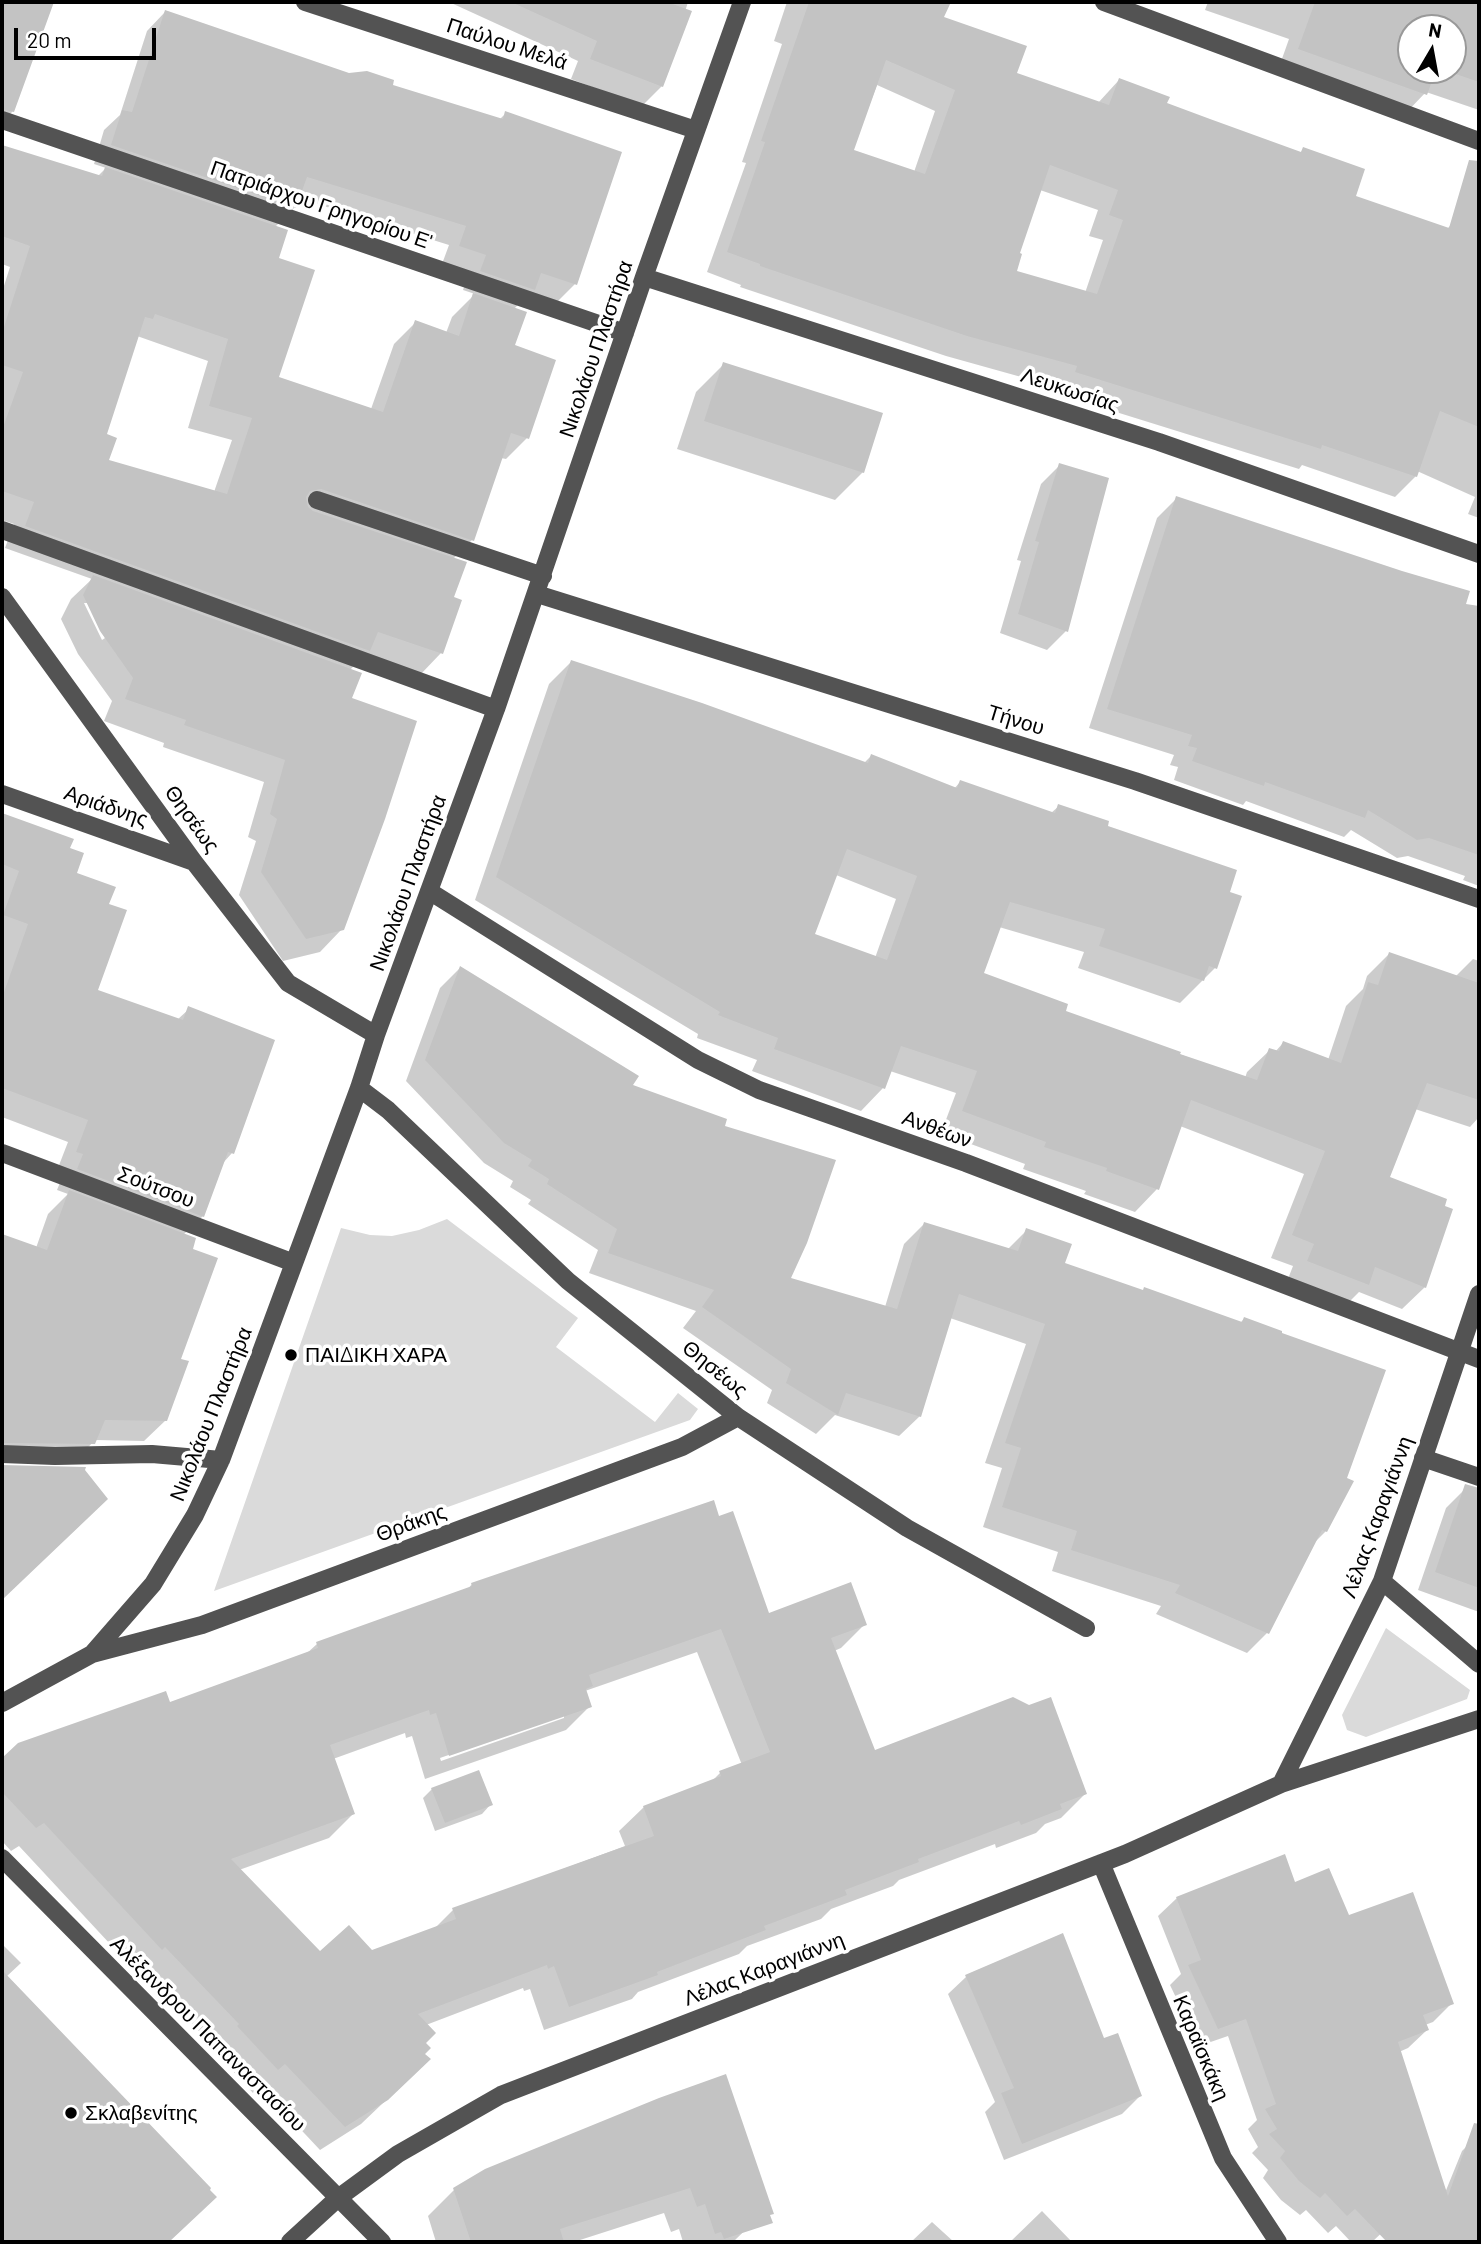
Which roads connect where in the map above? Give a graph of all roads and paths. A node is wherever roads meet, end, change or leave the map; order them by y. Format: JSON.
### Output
{"nodes":[{"id":1,"x":305,"y":2,"type":"edge"},
{"id":2,"x":743,"y":2,"type":"edge"},
{"id":3,"x":1104,"y":2,"type":"edge"},
{"id":4,"x":2,"y":120,"type":"edge"},
{"id":5,"x":696,"y":130,"type":"junction"},
{"id":6,"x":1479,"y":141,"type":"edge"},
{"id":7,"x":644,"y":277,"type":"junction"},
{"id":8,"x":625,"y":333,"type":"junction"},
{"id":9,"x":317,"y":500,"type":"dead end"},
{"id":10,"x":2,"y":530,"type":"edge"},
{"id":11,"x":1479,"y":554,"type":"edge"},
{"id":12,"x":543,"y":576,"type":"junction"},
{"id":13,"x":537,"y":594,"type":"junction"},
{"id":14,"x":2,"y":597,"type":"edge"},
{"id":15,"x":496,"y":709,"type":"junction"},
{"id":16,"x":2,"y":794,"type":"edge"},
{"id":17,"x":194,"y":862,"type":"junction"},
{"id":18,"x":429,"y":891,"type":"junction"},
{"id":19,"x":1479,"y":899,"type":"edge"},
{"id":20,"x":376,"y":1035,"type":"junction"},
{"id":21,"x":359,"y":1088,"type":"junction"},
{"id":22,"x":2,"y":1153,"type":"edge"},
{"id":23,"x":294,"y":1263,"type":"junction"},
{"id":24,"x":1479,"y":1294,"type":"edge"},
{"id":25,"x":1459,"y":1352,"type":"junction"},
{"id":26,"x":1479,"y":1359,"type":"edge"},
{"id":27,"x":738,"y":1417,"type":"junction"},
{"id":28,"x":2,"y":1454,"type":"edge"},
{"id":29,"x":1423,"y":1458,"type":"junction"},
{"id":30,"x":221,"y":1460,"type":"junction"},
{"id":31,"x":1479,"y":1478,"type":"edge"},
{"id":32,"x":1382,"y":1581,"type":"junction"},
{"id":33,"x":1086,"y":1628,"type":"dead end"},
{"id":34,"x":92,"y":1654,"type":"junction"},
{"id":35,"x":1479,"y":1664,"type":"edge"},
{"id":36,"x":2,"y":1703,"type":"edge"},
{"id":37,"x":1479,"y":1719,"type":"edge"},
{"id":38,"x":1280,"y":1784,"type":"junction"},
{"id":39,"x":2,"y":1858,"type":"edge"},
{"id":40,"x":1101,"y":1863,"type":"junction"},
{"id":41,"x":338,"y":2198,"type":"junction"},
{"id":42,"x":290,"y":2242,"type":"edge"},
{"id":43,"x":382,"y":2242,"type":"edge"},
{"id":44,"x":1278,"y":2242,"type":"edge"}],
"edges":[{"from":1,"to":5,"type":"street","name":"Παύλου Μελά"},
{"from":2,"to":5,"type":"street","name":"Νικολάου Πλαστήρα"},
{"from":3,"to":6,"type":"street"},
{"from":4,"to":8,"type":"street","name":"Πατριάρχου Γρηγορίου Ε'"},
{"from":5,"to":7,"type":"street","name":"Νικολάου Πλαστήρα"},
{"from":7,"to":8,"type":"street","name":"Νικολάου Πλαστήρα"},
{"from":7,"to":11,"type":"street","name":"Λευκωσίας"},
{"from":8,"to":12,"type":"street","name":"Νικολάου Πλαστήρα"},
{"from":9,"to":12,"type":"street"},
{"from":10,"to":15,"type":"street"},
{"from":12,"to":13,"type":"street","name":"Νικολάου Πλαστήρα"},
{"from":13,"to":15,"type":"street","name":"Νικολάου Πλαστήρα"},
{"from":13,"to":19,"type":"street","name":"Τήνου"},
{"from":14,"to":17,"type":"street","name":"Θησέως"},
{"from":15,"to":18,"type":"street","name":"Νικολάου Πλαστήρα"},
{"from":16,"to":17,"type":"street","name":"Αριάδνης"},
{"from":17,"to":20,"type":"street","name":"Θησέως"},
{"from":18,"to":20,"type":"street","name":"Νικολάου Πλαστήρα"},
{"from":18,"to":25,"type":"street","name":"Ανθέων"},
{"from":20,"to":21,"type":"street","name":"Νικολάου Πλαστήρα"},
{"from":21,"to":23,"type":"street","name":"Νικολάου Πλαστήρα"},
{"from":21,"to":27,"type":"street","name":"Θησέως"},
{"from":22,"to":23,"type":"street","name":"Σούτσου"},
{"from":23,"to":30,"type":"street","name":"Νικολάου Πλαστήρα"},
{"from":24,"to":25,"type":"street","name":"Λέλας Καραγιάννη"},
{"from":25,"to":26,"type":"street","name":"Ανθέων"},
{"from":25,"to":29,"type":"street","name":"Λέλας Καραγιάννη"},
{"from":27,"to":33,"type":"street","name":"Θησέως"},
{"from":27,"to":34,"type":"street","name":"Θράκης"},
{"from":28,"to":30,"type":"street"},
{"from":29,"to":31,"type":"street"},
{"from":29,"to":32,"type":"street","name":"Λέλας Καραγιάννη"},
{"from":30,"to":34,"type":"street","name":"Νικολάου Πλαστήρα"},
{"from":32,"to":35,"type":"street"},
{"from":32,"to":38,"type":"street","name":"Λέλας Καραγιάννη"},
{"from":34,"to":36,"type":"street","name":"Νικολάου Πλαστήρα"},
{"from":37,"to":38,"type":"street","name":"Λέλας Καραγιάννη"},
{"from":38,"to":40,"type":"street","name":"Λέλας Καραγιάννη"},
{"from":39,"to":41,"type":"street","name":"Αλέξανδρου Παπαναστασίου"},
{"from":40,"to":41,"type":"street","name":"Λέλας Καραγιάννη"},
{"from":40,"to":44,"type":"street","name":"Καραϊσκάκη"},
{"from":41,"to":42,"type":"street","name":"Λέλας Καραγιάννη"},
{"from":41,"to":43,"type":"street","name":"Αλέξανδρου Παπαναστασίου"}]}
